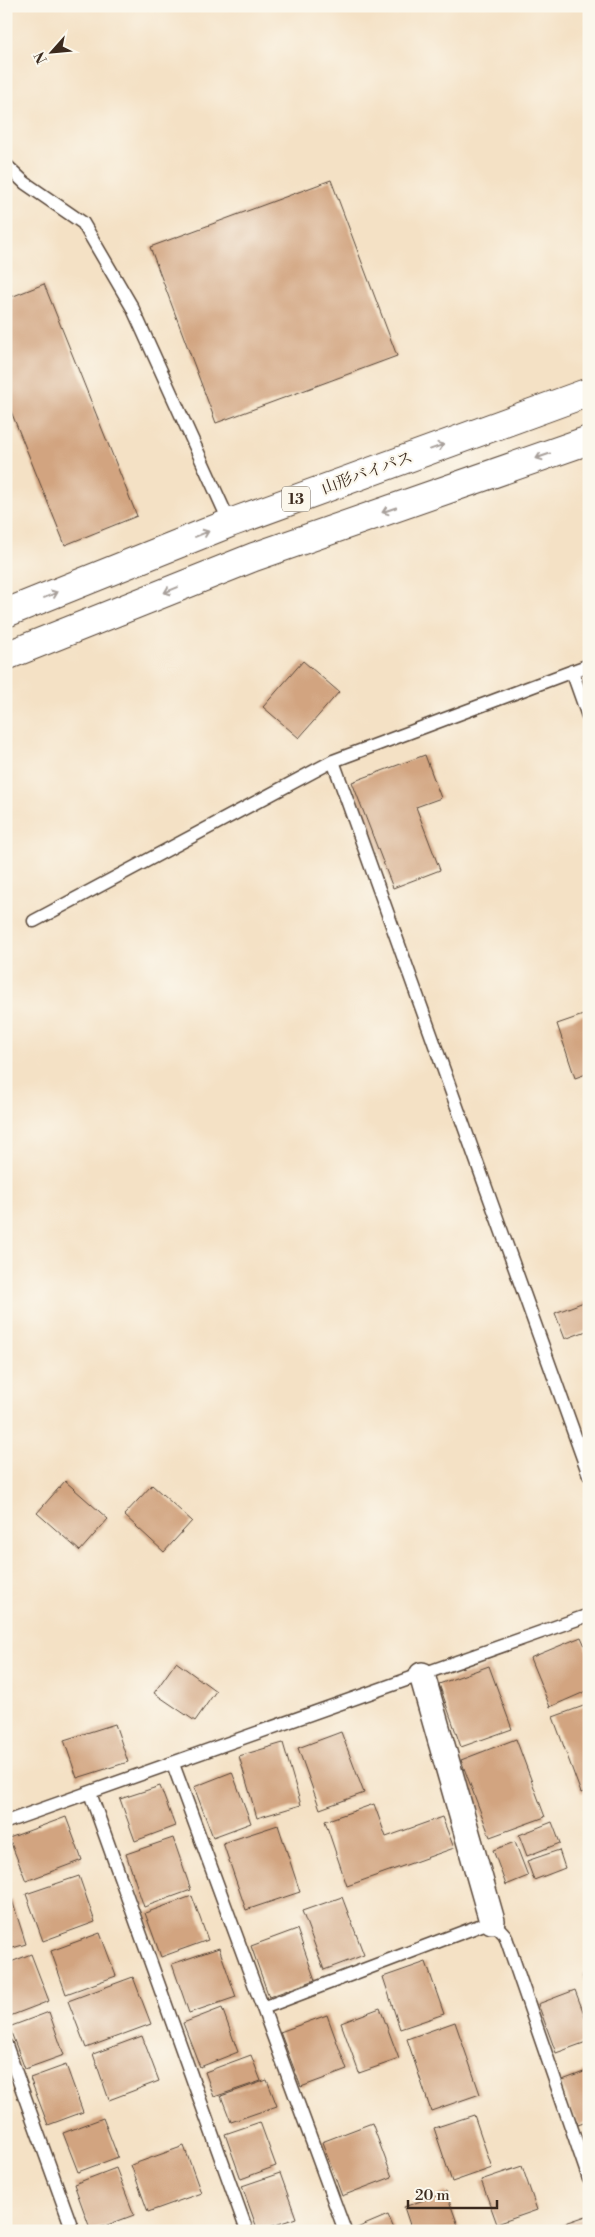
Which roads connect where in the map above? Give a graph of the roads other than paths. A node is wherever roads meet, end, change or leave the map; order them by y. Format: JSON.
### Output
{"nodes":[{"id":1,"x":6,"y":165,"type":"edge"},
{"id":2,"x":589,"y":392,"type":"edge"},
{"id":3,"x":589,"y":440,"type":"edge"},
{"id":4,"x":230,"y":523,"type":"junction"},
{"id":5,"x":6,"y":613,"type":"edge"},
{"id":6,"x":6,"y":656,"type":"edge"},
{"id":7,"x":589,"y":665,"type":"edge"},
{"id":8,"x":572,"y":671,"type":"junction"},
{"id":9,"x":589,"y":719,"type":"edge"},
{"id":10,"x":333,"y":761,"type":"junction"},
{"id":11,"x":34,"y":922,"type":"dead end"},
{"id":12,"x":589,"y":1475,"type":"edge"},
{"id":13,"x":589,"y":1615,"type":"edge"},
{"id":14,"x":422,"y":1675,"type":"junction"},
{"id":15,"x":173,"y":1764,"type":"junction"},
{"id":16,"x":90,"y":1793,"type":"junction"},
{"id":17,"x":6,"y":1822,"type":"edge"},
{"id":18,"x":492,"y":1921,"type":"junction"},
{"id":19,"x":263,"y":2008,"type":"junction"},
{"id":20,"x":6,"y":2045,"type":"edge"},
{"id":21,"x":589,"y":2179,"type":"edge"},
{"id":22,"x":73,"y":2231,"type":"edge"},
{"id":23,"x":246,"y":2231,"type":"edge"},
{"id":24,"x":345,"y":2231,"type":"edge"}],
"edges":[{"from":1,"to":4,"type":"lane"},
{"from":4,"to":2,"type":"highway","name":"山形バイパス","number":"13","one_way":true},
{"from":3,"to":6,"type":"highway","one_way":true},
{"from":5,"to":4,"type":"highway","name":"山形バイパス","number":"13","one_way":true},
{"from":7,"to":8,"type":"lane"},
{"from":8,"to":9,"type":"lane"},
{"from":8,"to":10,"type":"lane"},
{"from":10,"to":11,"type":"lane"},
{"from":10,"to":12,"type":"lane"},
{"from":13,"to":14,"type":"lane"},
{"from":14,"to":15,"type":"lane"},
{"from":14,"to":18,"type":"street"},
{"from":15,"to":16,"type":"lane"},
{"from":15,"to":19,"type":"lane"},
{"from":16,"to":17,"type":"lane"},
{"from":16,"to":23,"type":"lane"},
{"from":18,"to":19,"type":"lane"},
{"from":18,"to":21,"type":"lane"},
{"from":19,"to":24,"type":"lane"},
{"from":20,"to":22,"type":"lane"}]}
